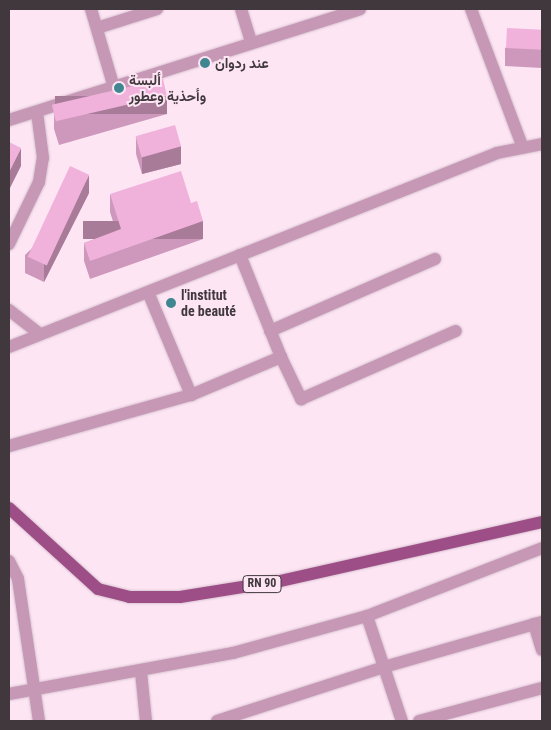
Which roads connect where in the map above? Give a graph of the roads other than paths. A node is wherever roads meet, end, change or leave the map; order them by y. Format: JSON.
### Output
{"nodes":[{"id":1,"x":91,"y":9,"type":"edge"},
{"id":2,"x":157,"y":9,"type":"edge"},
{"id":3,"x":241,"y":9,"type":"edge"},
{"id":4,"x":360,"y":9,"type":"edge"},
{"id":5,"x":471,"y":9,"type":"edge"},
{"id":6,"x":97,"y":28,"type":"junction"},
{"id":7,"x":251,"y":42,"type":"junction"},
{"id":8,"x":113,"y":84,"type":"junction"},
{"id":9,"x":37,"y":112,"type":"junction"},
{"id":10,"x":9,"y":120,"type":"edge"},
{"id":11,"x":542,"y":144,"type":"edge"},
{"id":12,"x":523,"y":148,"type":"junction"},
{"id":13,"x":9,"y":244,"type":"edge"},
{"id":14,"x":240,"y":255,"type":"junction"},
{"id":15,"x":436,"y":260,"type":"dead end"},
{"id":16,"x":148,"y":292,"type":"junction"},
{"id":17,"x":9,"y":310,"type":"edge"},
{"id":18,"x":270,"y":331,"type":"junction"},
{"id":19,"x":456,"y":331,"type":"dead end"},
{"id":20,"x":40,"y":334,"type":"junction"},
{"id":21,"x":9,"y":347,"type":"edge"},
{"id":22,"x":281,"y":357,"type":"junction"},
{"id":23,"x":192,"y":395,"type":"junction"},
{"id":24,"x":9,"y":446,"type":"edge"},
{"id":25,"x":9,"y":508,"type":"edge"},
{"id":26,"x":542,"y":522,"type":"edge"},
{"id":27,"x":542,"y":548,"type":"edge"},
{"id":28,"x":9,"y":561,"type":"edge"},
{"id":29,"x":13,"y":572,"type":"edge"},
{"id":30,"x":367,"y":616,"type":"junction"},
{"id":31,"x":538,"y":623,"type":"edge"},
{"id":32,"x":542,"y":650,"type":"edge"},
{"id":33,"x":384,"y":668,"type":"junction"},
{"id":34,"x":141,"y":672,"type":"junction"},
{"id":35,"x":542,"y":688,"type":"edge"},
{"id":36,"x":35,"y":690,"type":"junction"},
{"id":37,"x":9,"y":694,"type":"edge"},
{"id":38,"x":39,"y":721,"type":"edge"},
{"id":39,"x":146,"y":721,"type":"edge"},
{"id":40,"x":217,"y":721,"type":"edge"},
{"id":41,"x":402,"y":721,"type":"edge"},
{"id":42,"x":419,"y":721,"type":"edge"}],
"edges":[{"from":1,"to":6,"type":"street"},
{"from":2,"to":6,"type":"street"},
{"from":3,"to":7,"type":"street"},
{"from":4,"to":7,"type":"street"},
{"from":5,"to":12,"type":"street"},
{"from":6,"to":8,"type":"street"},
{"from":7,"to":8,"type":"street"},
{"from":8,"to":9,"type":"street"},
{"from":9,"to":10,"type":"street"},
{"from":9,"to":13,"type":"street"},
{"from":11,"to":12,"type":"street"},
{"from":12,"to":14,"type":"street"},
{"from":14,"to":16,"type":"street"},
{"from":14,"to":18,"type":"street"},
{"from":15,"to":18,"type":"street"},
{"from":16,"to":20,"type":"street"},
{"from":16,"to":23,"type":"street"},
{"from":17,"to":20,"type":"street"},
{"from":18,"to":22,"type":"street"},
{"from":19,"to":22,"type":"street"},
{"from":20,"to":21,"type":"street"},
{"from":22,"to":23,"type":"street"},
{"from":23,"to":24,"type":"street"},
{"from":25,"to":26,"type":"main road","number":"RN 90"},
{"from":27,"to":30,"type":"street"},
{"from":28,"to":29,"type":"street"},
{"from":29,"to":36,"type":"street"},
{"from":30,"to":33,"type":"street"},
{"from":30,"to":34,"type":"street"},
{"from":31,"to":32,"type":"street"},
{"from":31,"to":33,"type":"street"},
{"from":33,"to":40,"type":"street"},
{"from":33,"to":41,"type":"street"},
{"from":34,"to":36,"type":"street"},
{"from":34,"to":39,"type":"street"},
{"from":35,"to":42,"type":"street"},
{"from":36,"to":37,"type":"street"},
{"from":36,"to":38,"type":"street"}]}
